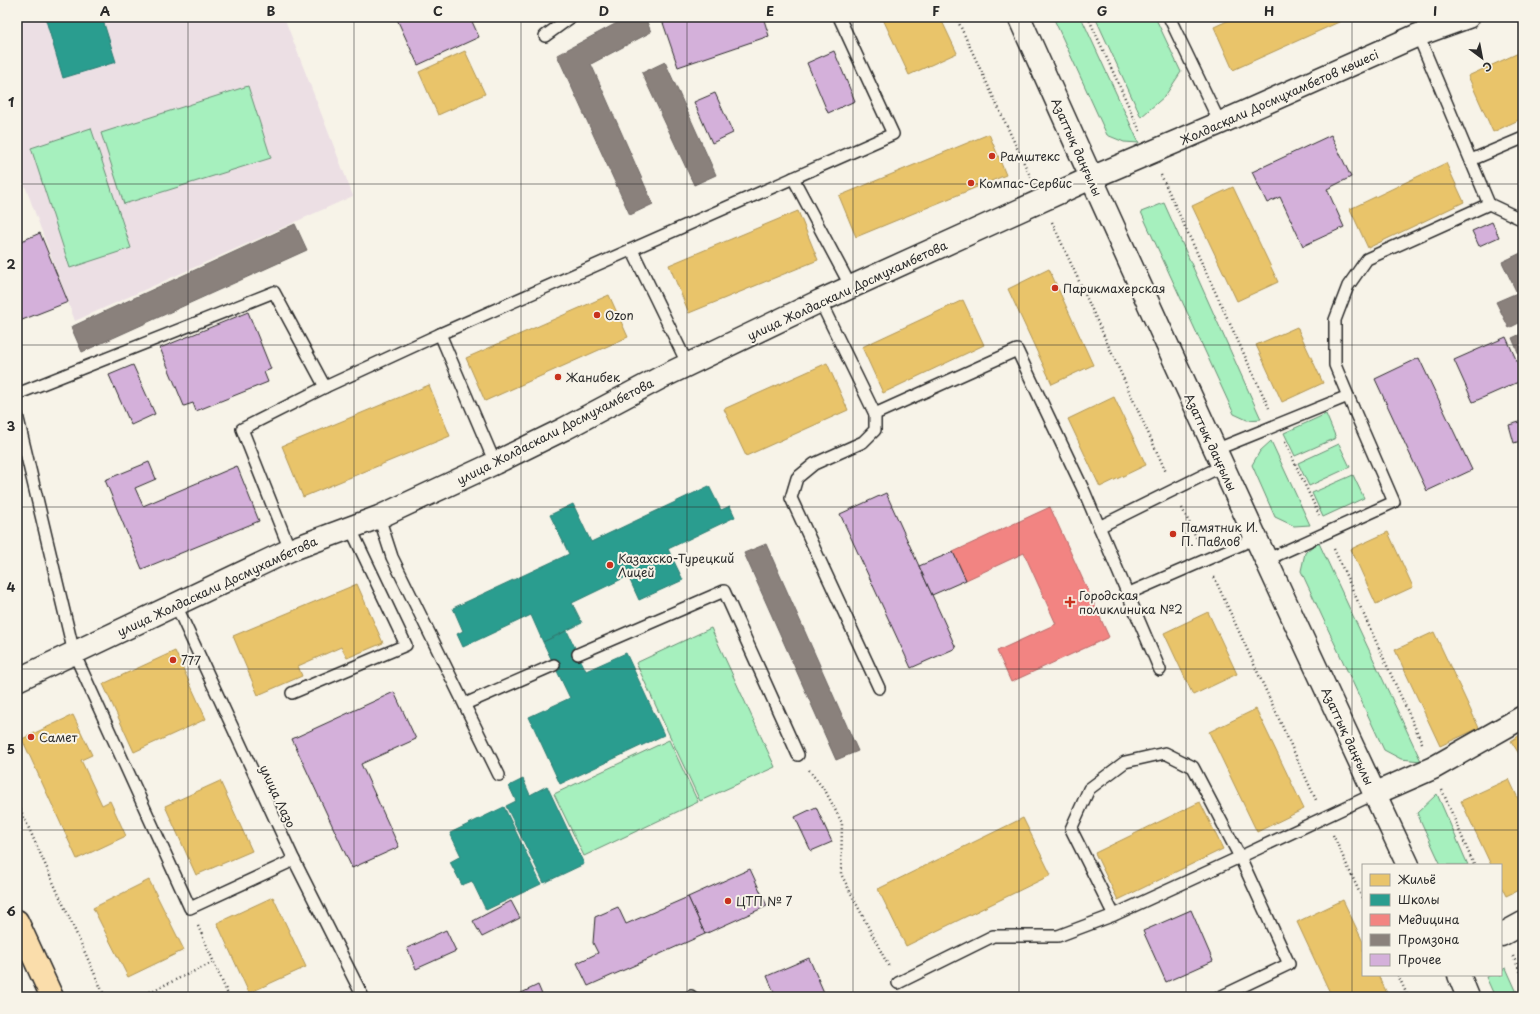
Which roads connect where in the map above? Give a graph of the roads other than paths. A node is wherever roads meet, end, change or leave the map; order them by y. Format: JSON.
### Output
{"nodes":[{"id":1,"x":571,"y":17,"type":"edge"},
{"id":2,"x":839,"y":17,"type":"edge"},
{"id":3,"x":1019,"y":17,"type":"edge"},
{"id":4,"x":1169,"y":17,"type":"edge"},
{"id":5,"x":1468,"y":17,"type":"edge"},
{"id":6,"x":545,"y":36,"type":"dead end"},
{"id":7,"x":1418,"y":36,"type":"junction"},
{"id":8,"x":1220,"y":124,"type":"junction"},
{"id":9,"x":1523,"y":138,"type":"edge"},
{"id":10,"x":1471,"y":160,"type":"junction"},
{"id":11,"x":793,"y":178,"type":"junction"},
{"id":12,"x":1091,"y":178,"type":"junction"},
{"id":13,"x":1489,"y":204,"type":"junction"},
{"id":14,"x":1523,"y":220,"type":"edge"},
{"id":15,"x":632,"y":250,"type":"junction"},
{"id":16,"x":851,"y":287,"type":"junction"},
{"id":17,"x":820,"y":301,"type":"junction"},
{"id":18,"x":440,"y":334,"type":"junction"},
{"id":19,"x":688,"y":365,"type":"junction"},
{"id":20,"x":325,"y":387,"type":"junction"},
{"id":21,"x":17,"y":394,"type":"edge"},
{"id":22,"x":1348,"y":396,"type":"junction"},
{"id":23,"x":875,"y":414,"type":"junction"},
{"id":24,"x":17,"y":415,"type":"edge"},
{"id":25,"x":1219,"y":458,"type":"junction"},
{"id":26,"x":495,"y":463,"type":"junction"},
{"id":27,"x":380,"y":517,"type":"junction"},
{"id":28,"x":350,"y":527,"type":"junction"},
{"id":29,"x":1099,"y":527,"type":"junction"},
{"id":30,"x":1256,"y":538,"type":"junction"},
{"id":31,"x":290,"y":550,"type":"junction"},
{"id":32,"x":1266,"y":560,"type":"junction"},
{"id":33,"x":1127,"y":594,"type":"junction"},
{"id":34,"x":175,"y":604,"type":"junction"},
{"id":35,"x":74,"y":653,"type":"junction"},
{"id":36,"x":578,"y":654,"type":"dead end"},
{"id":37,"x":554,"y":664,"type":"dead end"},
{"id":38,"x":1160,"y":670,"type":"dead end"},
{"id":39,"x":17,"y":680,"type":"edge"},
{"id":40,"x":878,"y":688,"type":"dead end"},
{"id":41,"x":292,"y":693,"type":"dead end"},
{"id":42,"x":465,"y":704,"type":"junction"},
{"id":43,"x":1523,"y":717,"type":"edge"},
{"id":44,"x":798,"y":755,"type":"road end"},
{"id":45,"x":499,"y":775,"type":"dead end"},
{"id":46,"x":1374,"y":794,"type":"junction"},
{"id":47,"x":1240,"y":857,"type":"junction"},
{"id":48,"x":294,"y":860,"type":"junction"},
{"id":49,"x":1408,"y":864,"type":"edge"},
{"id":50,"x":1114,"y":915,"type":"junction"},
{"id":51,"x":17,"y":921,"type":"edge"},
{"id":52,"x":1523,"y":923,"type":"edge"},
{"id":53,"x":1502,"y":934,"type":"edge"},
{"id":54,"x":1459,"y":976,"type":"edge"},
{"id":55,"x":898,"y":984,"type":"road end"},
{"id":56,"x":52,"y":997,"type":"edge"},
{"id":57,"x":363,"y":997,"type":"edge"},
{"id":58,"x":1220,"y":997,"type":"edge"},
{"id":59,"x":1468,"y":997,"type":"edge"}],
"edges":[{"from":1,"to":6,"type":"lane"},
{"from":2,"to":11,"type":"lane"},
{"from":3,"to":12,"type":"street","name":"Азаттық даңғылы"},
{"from":4,"to":8,"type":"lane"},
{"from":5,"to":7,"type":"street","name":"Жолдасқали Досмұхамбетов көшесі"},
{"from":7,"to":8,"type":"street","name":"Жолдасқали Досмұхамбетов көшесі"},
{"from":7,"to":10,"type":"lane"},
{"from":8,"to":12,"type":"street","name":"Жолдасқали Досмұхамбетов көшесі"},
{"from":9,"to":10,"type":"lane"},
{"from":10,"to":13,"type":"lane"},
{"from":11,"to":15,"type":"lane"},
{"from":11,"to":16,"type":"lane"},
{"from":12,"to":16,"type":"street","name":"улица Жолдаскали Досмухамбетова"},
{"from":12,"to":25,"type":"street","name":"Азаттық даңғылы"},
{"from":13,"to":14,"type":"lane"},
{"from":13,"to":22,"type":"lane"},
{"from":15,"to":18,"type":"lane"},
{"from":15,"to":19,"type":"lane"},
{"from":16,"to":17,"type":"street","name":"улица Жолдаскали Досмухамбетова"},
{"from":17,"to":19,"type":"street","name":"улица Жолдаскали Досмухамбетова"},
{"from":17,"to":23,"type":"lane"},
{"from":18,"to":20,"type":"lane"},
{"from":18,"to":26,"type":"lane"},
{"from":19,"to":26,"type":"street","name":"улица Жолдаскали Досмухамбетова"},
{"from":20,"to":21,"type":"lane"},
{"from":20,"to":31,"type":"lane"},
{"from":22,"to":25,"type":"lane"},
{"from":22,"to":32,"type":"lane"},
{"from":23,"to":29,"type":"lane"},
{"from":23,"to":40,"type":"lane"},
{"from":24,"to":35,"type":"lane"},
{"from":25,"to":29,"type":"lane"},
{"from":25,"to":30,"type":"street","name":"Азаттық даңғылы"},
{"from":26,"to":27,"type":"street","name":"улица Жолдаскали Досмухамбетова"},
{"from":27,"to":28,"type":"street","name":"улица Жолдаскали Досмухамбетова"},
{"from":27,"to":42,"type":"lane"},
{"from":28,"to":31,"type":"street","name":"улица Жолдаскали Досмухамбетова"},
{"from":28,"to":41,"type":"lane"},
{"from":29,"to":33,"type":"lane"},
{"from":30,"to":32,"type":"street","name":"Азаттық даңғылы"},
{"from":30,"to":33,"type":"lane"},
{"from":31,"to":34,"type":"street","name":"улица Жолдаскали Досмухамбетова"},
{"from":32,"to":46,"type":"street","name":"Азаттық даңғылы"},
{"from":33,"to":38,"type":"lane"},
{"from":34,"to":35,"type":"street","name":"улица Жолдаскали Досмухамбетова"},
{"from":34,"to":48,"type":"lane","name":"улица Лазо"},
{"from":35,"to":39,"type":"street","name":"улица Жолдаскали Досмухамбетова"},
{"from":35,"to":48,"type":"lane"},
{"from":36,"to":44,"type":"lane"},
{"from":37,"to":42,"type":"lane"},
{"from":42,"to":45,"type":"lane"},
{"from":43,"to":46,"type":"street"},
{"from":46,"to":47,"type":"lane"},
{"from":46,"to":49,"type":"street","name":"Азаттық даңғылы"},
{"from":47,"to":50,"type":"lane"},
{"from":47,"to":50,"type":"lane"},
{"from":47,"to":58,"type":"lane"},
{"from":48,"to":57,"type":"lane","name":"улица Лазо"},
{"from":50,"to":55,"type":"lane"},
{"from":51,"to":56,"type":"main road"},
{"from":52,"to":53,"type":"street"},
{"from":54,"to":59,"type":"street"}]}
